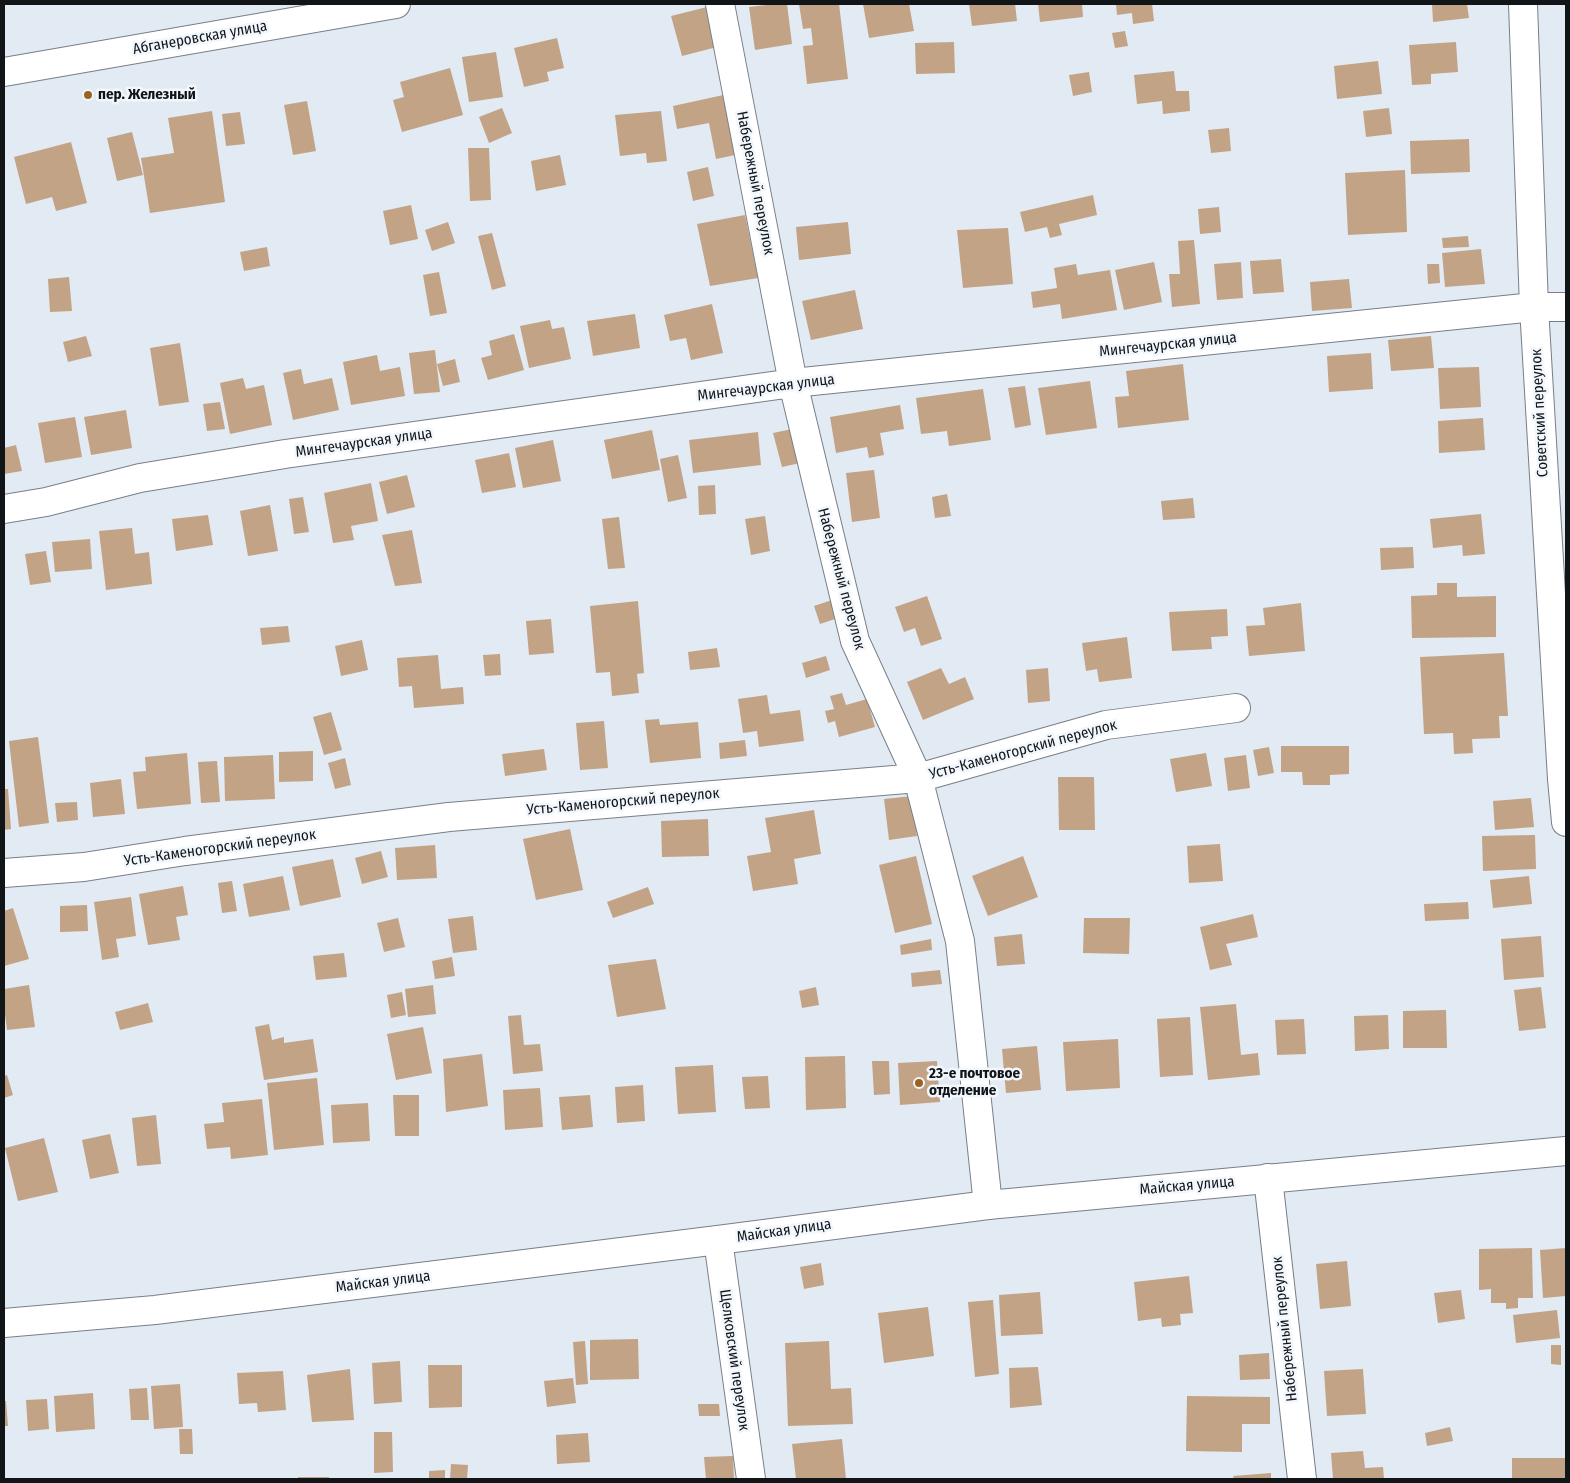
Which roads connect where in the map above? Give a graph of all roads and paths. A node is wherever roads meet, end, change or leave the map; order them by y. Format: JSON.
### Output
{"nodes":[{"id":1,"x":396,"y":4,"type":"edge"},
{"id":2,"x":720,"y":4,"type":"edge"},
{"id":3,"x":1524,"y":4,"type":"edge"},
{"id":4,"x":4,"y":72,"type":"edge"},
{"id":5,"x":1534,"y":307,"type":"junction"},
{"id":6,"x":1566,"y":308,"type":"edge"},
{"id":7,"x":793,"y":383,"type":"junction"},
{"id":8,"x":4,"y":509,"type":"edge"},
{"id":9,"x":1236,"y":708,"type":"dead end"},
{"id":10,"x":918,"y":778,"type":"junction"},
{"id":11,"x":1566,"y":822,"type":"edge"},
{"id":12,"x":4,"y":873,"type":"edge"},
{"id":13,"x":1566,"y":1151,"type":"edge"},
{"id":14,"x":1268,"y":1178,"type":"junction"},
{"id":15,"x":988,"y":1204,"type":"junction"},
{"id":16,"x":718,"y":1240,"type":"junction"},
{"id":17,"x":4,"y":1323,"type":"edge"},
{"id":18,"x":751,"y":1479,"type":"edge"},
{"id":19,"x":1302,"y":1479,"type":"edge"}],
"edges":[{"from":1,"to":4,"type":"street","name":"Абганеровская улица"},
{"from":2,"to":7,"type":"street","name":"Набережный переулок"},
{"from":3,"to":5,"type":"street","name":"Советский переулок"},
{"from":5,"to":6,"type":"street","name":"Мингечаурская улица"},
{"from":5,"to":7,"type":"street","name":"Мингечаурская улица"},
{"from":5,"to":11,"type":"street","name":"Советский переулок"},
{"from":7,"to":8,"type":"street","name":"Мингечаурская улица"},
{"from":7,"to":10,"type":"street","name":"Набережный переулок"},
{"from":9,"to":10,"type":"street","name":"Усть-Каменогорский переулок"},
{"from":10,"to":12,"type":"street","name":"Усть-Каменогорский переулок"},
{"from":10,"to":15,"type":"street","name":"Набережный переулок"},
{"from":13,"to":14,"type":"street","name":"Майская улица"},
{"from":14,"to":15,"type":"street","name":"Майская улица"},
{"from":14,"to":19,"type":"street","name":"Набережный переулок"},
{"from":15,"to":16,"type":"street","name":"Майская улица"},
{"from":16,"to":17,"type":"street","name":"Майская улица"},
{"from":16,"to":18,"type":"street","name":"Щелковский переулок"}]}
